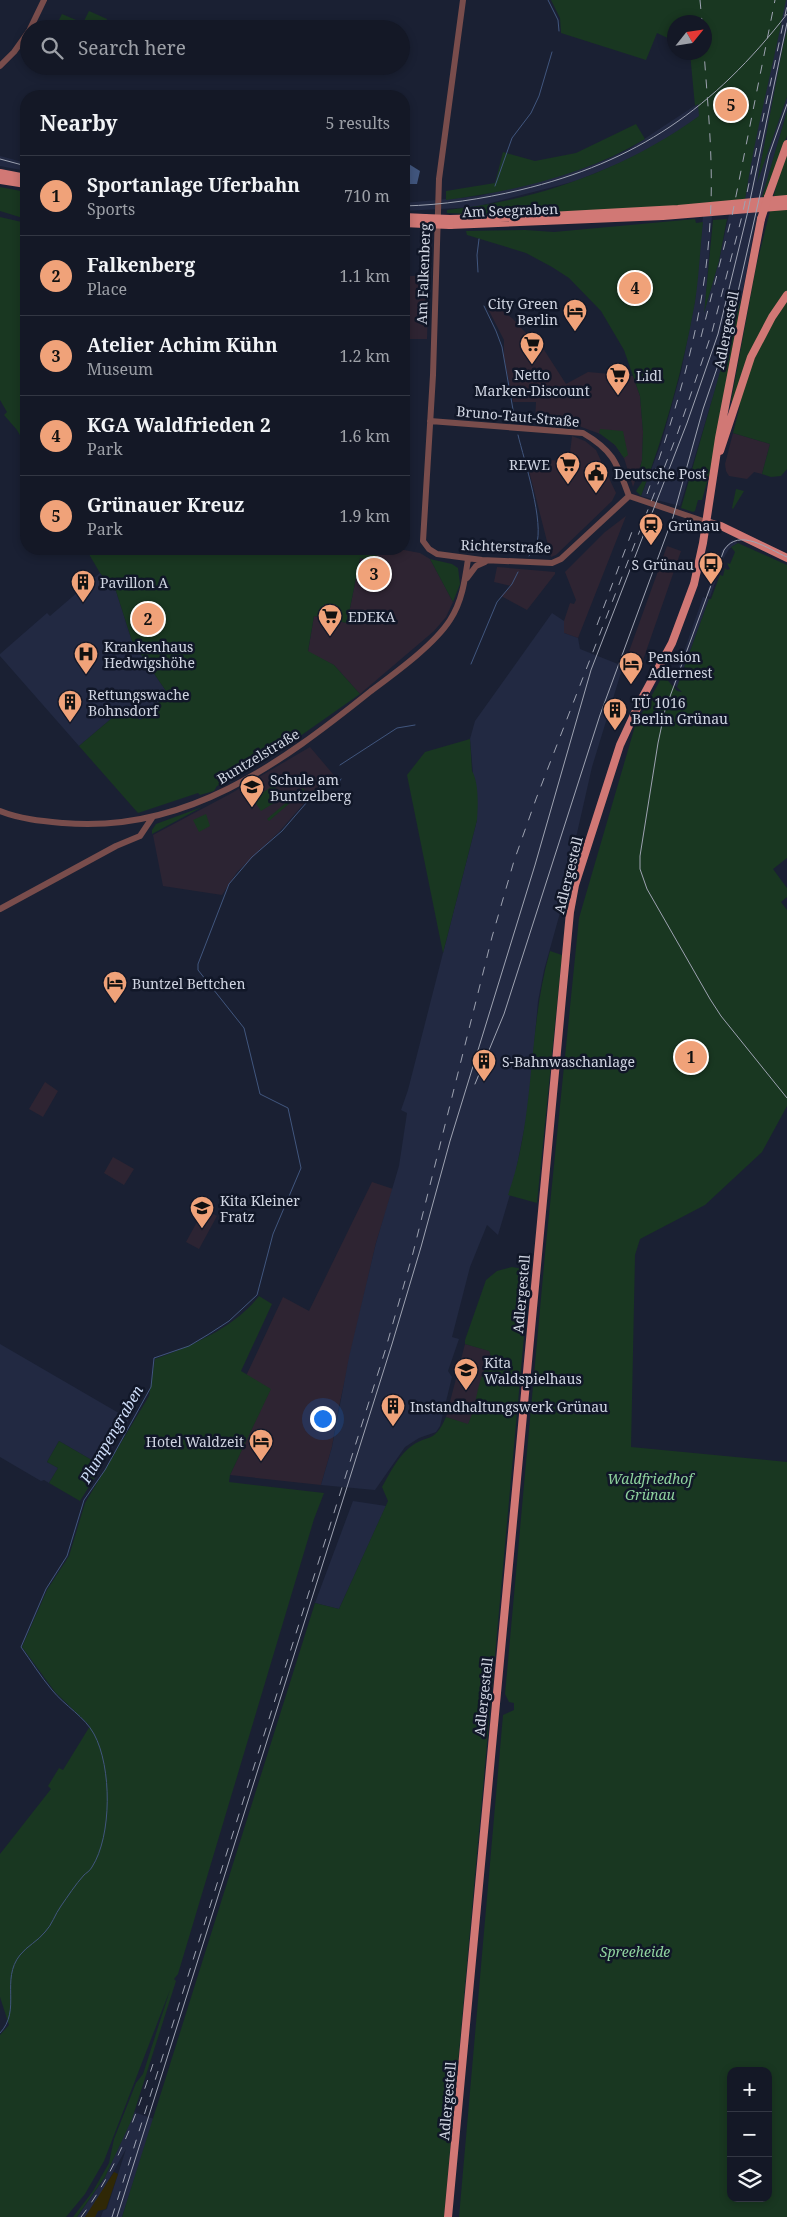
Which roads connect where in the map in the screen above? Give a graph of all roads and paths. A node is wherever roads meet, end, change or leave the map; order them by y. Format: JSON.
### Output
{"nodes":[{"id":1,"x":44,"y":0,"type":"edge"},
{"id":2,"x":463,"y":0,"type":"edge"},
{"id":3,"x":34,"y":20,"type":"edge"},
{"id":4,"x":20,"y":43,"type":"edge"},
{"id":5,"x":0,"y":66,"type":"edge"},
{"id":6,"x":787,"y":144,"type":"edge"},
{"id":7,"x":0,"y":173,"type":"edge"},
{"id":8,"x":20,"y":177,"type":"edge"},
{"id":9,"x":0,"y":180,"type":"edge"},
{"id":10,"x":20,"y":183,"type":"edge"},
{"id":11,"x":787,"y":199,"type":"edge"},
{"id":12,"x":787,"y":206,"type":"edge"},
{"id":13,"x":617,"y":215,"type":"junction"},
{"id":14,"x":410,"y":218,"type":"edge"},
{"id":15,"x":424,"y":221,"type":"junction"},
{"id":16,"x":410,"y":222,"type":"edge"},
{"id":17,"x":787,"y":295,"type":"edge"},
{"id":18,"x":430,"y":422,"type":"junction"},
{"id":19,"x":717,"y":458,"type":"junction"},
{"id":20,"x":629,"y":496,"type":"junction"},
{"id":21,"x":706,"y":522,"type":"junction"},
{"id":22,"x":429,"y":549,"type":"joint"},
{"id":23,"x":787,"y":558,"type":"edge"},
{"id":24,"x":468,"y":559,"type":"junction"},
{"id":25,"x":488,"y":561,"type":"junction"},
{"id":26,"x":464,"y":582,"type":"junction"},
{"id":27,"x":0,"y":810,"type":"edge"},
{"id":28,"x":152,"y":818,"type":"junction"},
{"id":29,"x":0,"y":909,"type":"edge"},
{"id":30,"x":448,"y":2217,"type":"edge"}],
"edges":[{"from":1,"to":3,"type":"street"},
{"from":2,"to":18,"type":"street","name":"Am Falkenberg"},
{"from":4,"to":5,"type":"street"},
{"from":6,"to":19,"type":"main road","name":"Adlergestell","bridge":true},
{"from":7,"to":8,"type":"main road"},
{"from":9,"to":10,"type":"main road"},
{"from":11,"to":13,"type":"main road"},
{"from":12,"to":13,"type":"main road"},
{"from":13,"to":15,"type":"main road","name":"Am Seegraben","bridge":true},
{"from":14,"to":15,"type":"main road","name":"Am Seegraben"},
{"from":15,"to":16,"type":"main road","name":"Am Seegraben"},
{"from":17,"to":19,"type":"main road","name":"Adlergestell"},
{"from":18,"to":20,"type":"street","name":"Bruno-Taut-Straße"},
{"from":18,"to":22,"type":"street","name":"Am Falkenberg"},
{"from":19,"to":21,"type":"main road","name":"Adlergestell"},
{"from":20,"to":21,"type":"street"},
{"from":20,"to":25,"type":"street","name":"Richterstraße"},
{"from":21,"to":23,"type":"main road"},
{"from":21,"to":30,"type":"main road","name":"Adlergestell"},
{"from":22,"to":24,"type":"street","name":"Richterstraße"},
{"from":24,"to":25,"type":"street","name":"Richterstraße"},
{"from":24,"to":26,"type":"street","name":"Buntzelstraße"},
{"from":25,"to":26,"type":"street","name":"Buntzelstraße"},
{"from":26,"to":28,"type":"street","name":"Buntzelstraße"},
{"from":27,"to":28,"type":"street","name":"Buntzelstraße"},
{"from":28,"to":29,"type":"street"}]}
